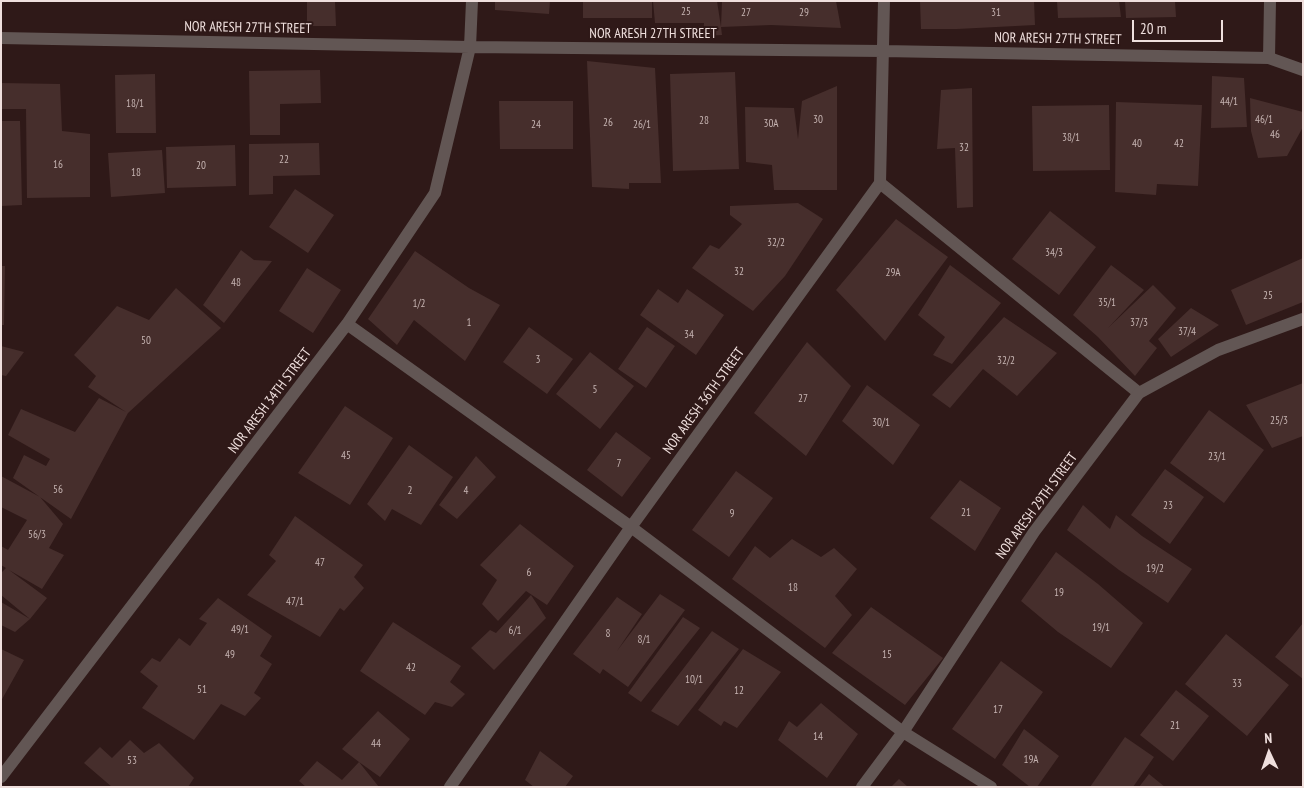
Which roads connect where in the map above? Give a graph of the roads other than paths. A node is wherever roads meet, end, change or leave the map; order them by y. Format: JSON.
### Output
{"nodes":[{"id":1,"x":472,"y":1,"type":"edge"},
{"id":2,"x":884,"y":1,"type":"edge"},
{"id":3,"x":1270,"y":1,"type":"edge"},
{"id":4,"x":1,"y":38,"type":"edge"},
{"id":5,"x":470,"y":47,"type":"junction"},
{"id":6,"x":883,"y":51,"type":"junction"},
{"id":7,"x":1269,"y":58,"type":"junction"},
{"id":8,"x":1303,"y":70,"type":"edge"},
{"id":9,"x":880,"y":183,"type":"junction"},
{"id":10,"x":1303,"y":319,"type":"edge"},
{"id":11,"x":347,"y":324,"type":"junction"},
{"id":12,"x":1139,"y":393,"type":"junction"},
{"id":13,"x":631,"y":527,"type":"junction"},
{"id":14,"x":903,"y":732,"type":"junction"},
{"id":15,"x":1,"y":777,"type":"edge"},
{"id":16,"x":450,"y":787,"type":"edge"},
{"id":17,"x":862,"y":787,"type":"edge"},
{"id":18,"x":991,"y":787,"type":"edge"}],
"edges":[{"from":1,"to":5,"type":"street","name":"NOR ARESH 34TH STREET"},
{"from":2,"to":6,"type":"street"},
{"from":3,"to":7,"type":"street"},
{"from":4,"to":5,"type":"street","name":"NOR ARESH 27TH STREET"},
{"from":5,"to":6,"type":"street","name":"NOR ARESH 27TH STREET"},
{"from":5,"to":11,"type":"street","name":"NOR ARESH 34TH STREET"},
{"from":6,"to":7,"type":"street","name":"NOR ARESH 27TH STREET"},
{"from":6,"to":9,"type":"street"},
{"from":7,"to":8,"type":"street","name":"NOR ARESH 27TH STREET"},
{"from":9,"to":12,"type":"street"},
{"from":9,"to":13,"type":"street","name":"NOR ARESH 36TH STREET"},
{"from":10,"to":12,"type":"street","name":"NOR ARESH 29TH STREET"},
{"from":11,"to":13,"type":"street"},
{"from":11,"to":15,"type":"street","name":"NOR ARESH 34TH STREET"},
{"from":12,"to":14,"type":"street","name":"NOR ARESH 29TH STREET"},
{"from":13,"to":14,"type":"street"},
{"from":13,"to":16,"type":"street","name":"NOR ARESH 36TH STREET"},
{"from":14,"to":17,"type":"street","name":"NOR ARESH 29TH STREET"},
{"from":14,"to":18,"type":"street"}]}
